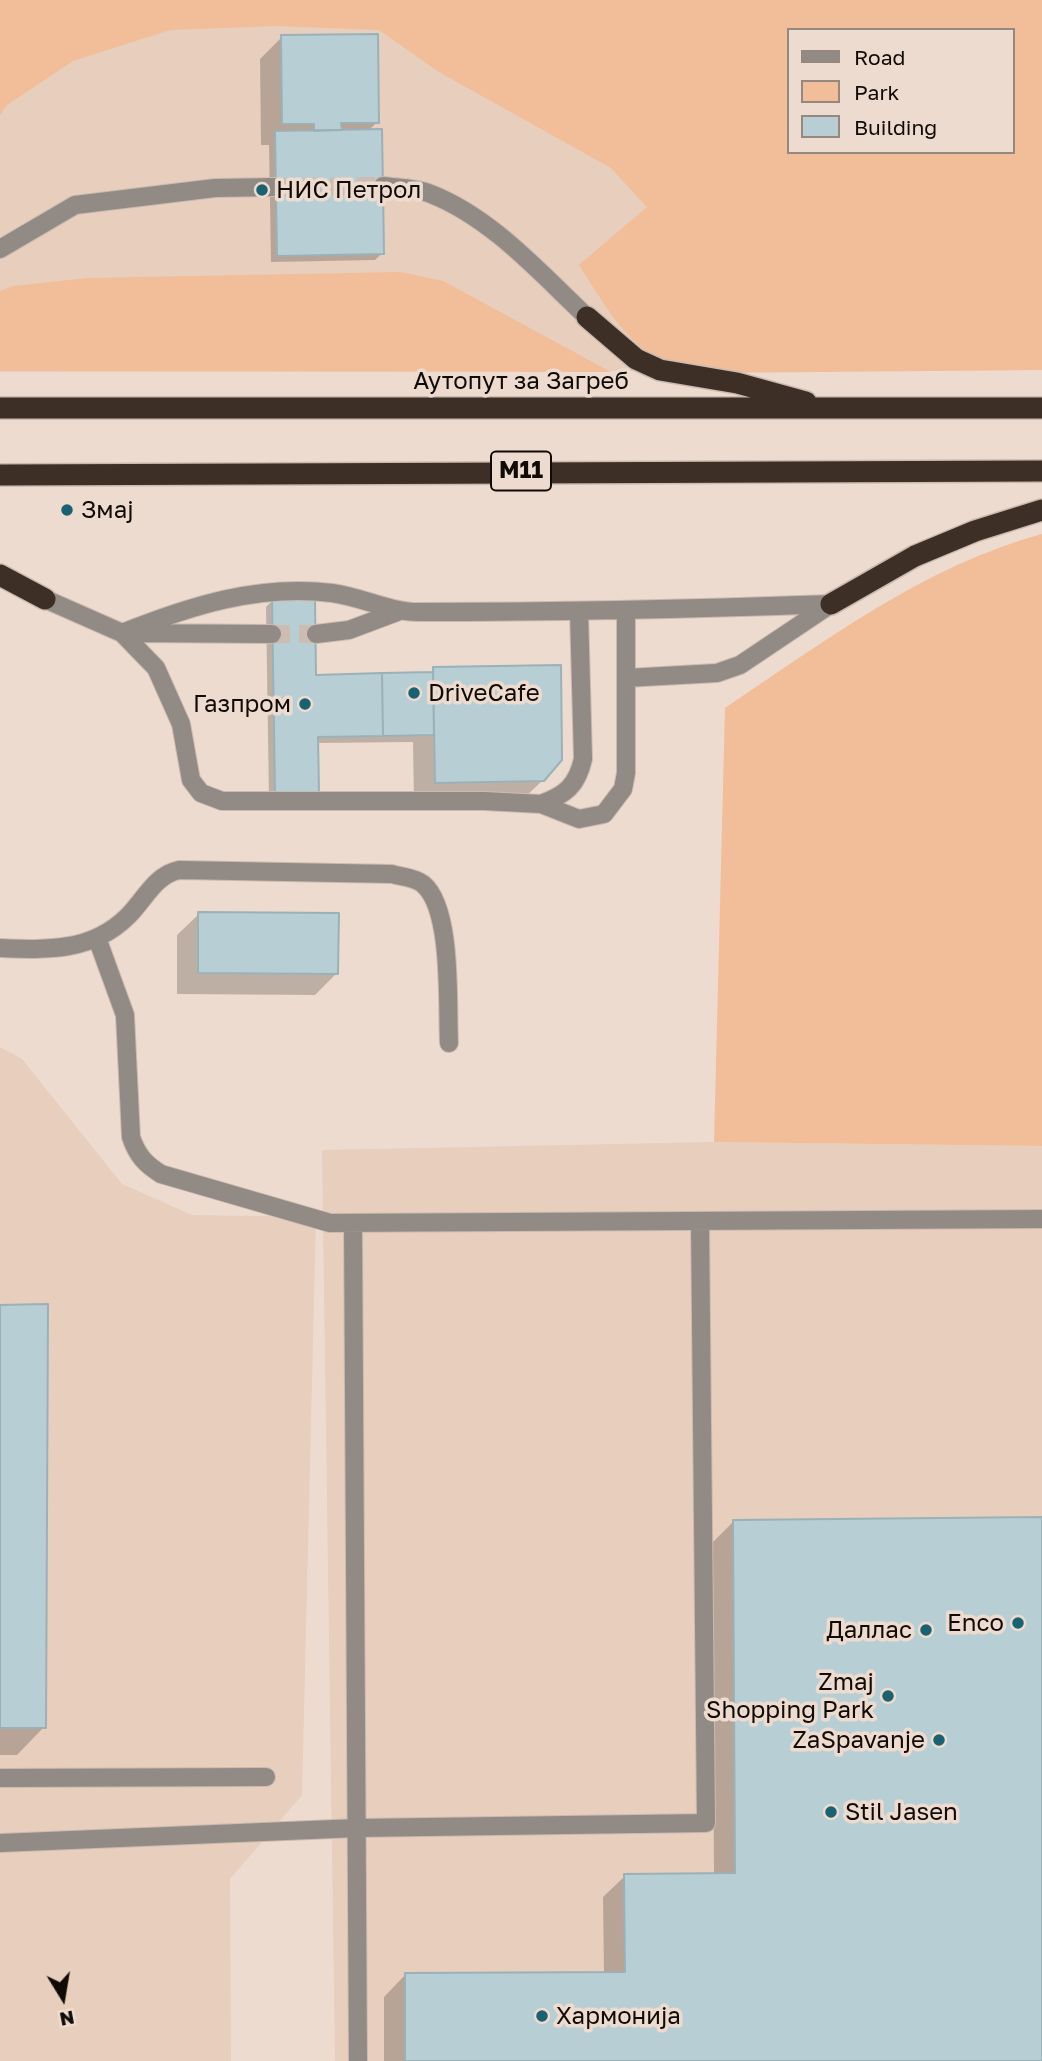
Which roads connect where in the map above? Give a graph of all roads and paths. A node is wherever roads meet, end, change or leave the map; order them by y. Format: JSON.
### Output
{"nodes":[{"id":1,"x":383,"y":186,"type":"tunnel mouth"},
{"id":2,"x":276,"y":187,"type":"tunnel mouth"},
{"id":3,"x":0,"y":249,"type":"edge"},
{"id":4,"x":587,"y":317,"type":"joint"},
{"id":5,"x":0,"y":408,"type":"edge"},
{"id":6,"x":1042,"y":408,"type":"edge"},
{"id":7,"x":835,"y":410,"type":"junction"},
{"id":8,"x":1042,"y":471,"type":"edge"},
{"id":9,"x":0,"y":475,"type":"edge"},
{"id":10,"x":1042,"y":510,"type":"edge"},
{"id":11,"x":0,"y":575,"type":"edge"},
{"id":12,"x":45,"y":599,"type":"joint"},
{"id":13,"x":831,"y":604,"type":"junction"},
{"id":14,"x":579,"y":611,"type":"junction"},
{"id":15,"x":397,"y":612,"type":"junction"},
{"id":16,"x":626,"y":612,"type":"junction"},
{"id":17,"x":122,"y":633,"type":"junction"},
{"id":18,"x":272,"y":634,"type":"tunnel mouth"},
{"id":19,"x":316,"y":634,"type":"tunnel mouth"},
{"id":20,"x":626,"y":678,"type":"junction"},
{"id":21,"x":541,"y":804,"type":"junction"},
{"id":22,"x":97,"y":938,"type":"junction"},
{"id":23,"x":0,"y":948,"type":"edge"},
{"id":24,"x":449,"y":1043,"type":"dead end"},
{"id":25,"x":1042,"y":1219,"type":"edge"},
{"id":26,"x":700,"y":1221,"type":"junction"},
{"id":27,"x":353,"y":1223,"type":"junction"},
{"id":28,"x":266,"y":1777,"type":"dead end"},
{"id":29,"x":0,"y":1778,"type":"edge"},
{"id":30,"x":358,"y":1828,"type":"junction"},
{"id":31,"x":0,"y":1843,"type":"edge"},
{"id":32,"x":358,"y":2061,"type":"edge"}],
"edges":[{"from":1,"to":4,"type":"lane"},
{"from":2,"to":3,"type":"lane"},
{"from":4,"to":7,"type":"highway"},
{"from":5,"to":7,"type":"highway","name":"Аутопут за Загреб"},
{"from":6,"to":7,"type":"highway","name":"Аутопут за Загреб"},
{"from":8,"to":9,"type":"highway","number":"M11"},
{"from":10,"to":13,"type":"highway"},
{"from":11,"to":12,"type":"highway"},
{"from":12,"to":17,"type":"lane"},
{"from":13,"to":16,"type":"lane"},
{"from":13,"to":20,"type":"lane"},
{"from":14,"to":15,"type":"lane"},
{"from":14,"to":16,"type":"lane"},
{"from":14,"to":21,"type":"lane"},
{"from":15,"to":17,"type":"lane"},
{"from":15,"to":19,"type":"lane"},
{"from":16,"to":20,"type":"lane"},
{"from":17,"to":18,"type":"lane"},
{"from":17,"to":21,"type":"lane"},
{"from":20,"to":21,"type":"lane"},
{"from":22,"to":23,"type":"lane"},
{"from":22,"to":24,"type":"lane"},
{"from":22,"to":27,"type":"lane"},
{"from":25,"to":26,"type":"lane"},
{"from":26,"to":27,"type":"lane"},
{"from":26,"to":30,"type":"lane"},
{"from":27,"to":30,"type":"lane"},
{"from":28,"to":29,"type":"lane"},
{"from":30,"to":31,"type":"lane"},
{"from":30,"to":32,"type":"lane"}]}
